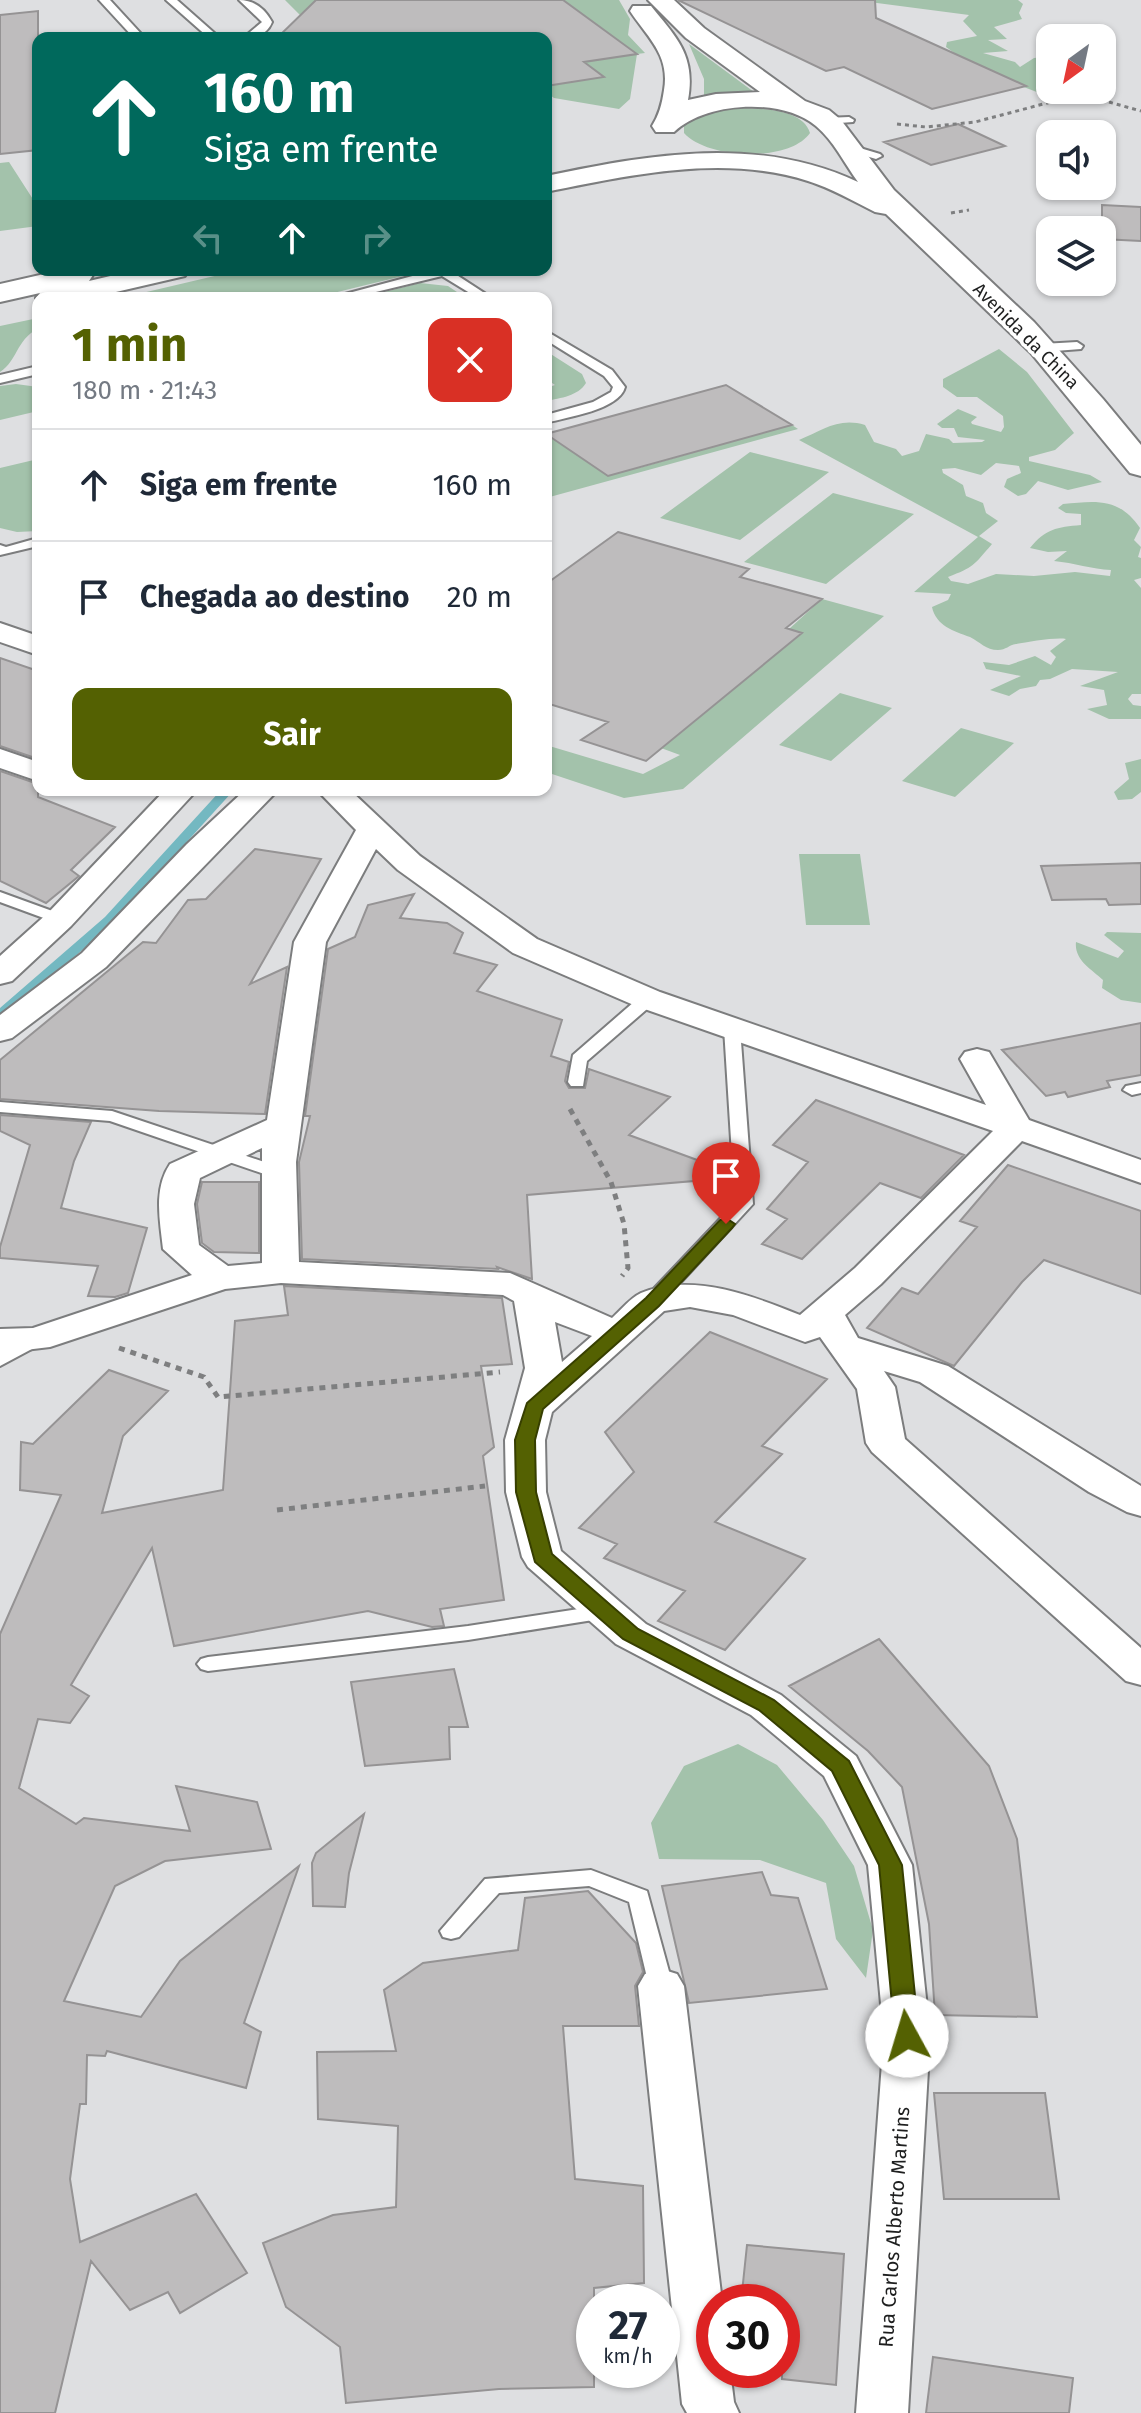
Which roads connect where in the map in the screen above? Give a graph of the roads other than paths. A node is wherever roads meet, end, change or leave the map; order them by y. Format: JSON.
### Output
{"nodes":[{"id":1,"x":104,"y":0,"type":"edge"},
{"id":2,"x":171,"y":0,"type":"edge"},
{"id":3,"x":244,"y":0,"type":"edge"},
{"id":4,"x":632,"y":0,"type":"edge"},
{"id":5,"x":660,"y":0,"type":"edge"},
{"id":6,"x":134,"y":32,"type":"edge"},
{"id":7,"x":208,"y":32,"type":"edge"},
{"id":8,"x":257,"y":32,"type":"edge"},
{"id":9,"x":790,"y":96,"type":"junction"},
{"id":10,"x":668,"y":122,"type":"junction"},
{"id":11,"x":835,"y":122,"type":"junction"},
{"id":12,"x":739,"y":159,"type":"junction"},
{"id":13,"x":552,"y":164,"type":"edge"},
{"id":14,"x":552,"y":183,"type":"edge"},
{"id":15,"x":902,"y":214,"type":"junction"},
{"id":16,"x":73,"y":276,"type":"edge"},
{"id":17,"x":148,"y":276,"type":"edge"},
{"id":18,"x":423,"y":276,"type":"edge"},
{"id":19,"x":451,"y":276,"type":"edge"},
{"id":20,"x":78,"y":292,"type":"edge"},
{"id":21,"x":360,"y":292,"type":"edge"},
{"id":22,"x":476,"y":292,"type":"edge"},
{"id":23,"x":0,"y":293,"type":"edge"},
{"id":24,"x":32,"y":302,"type":"edge"},
{"id":25,"x":0,"y":309,"type":"edge"},
{"id":26,"x":552,"y":339,"type":"edge"},
{"id":27,"x":1077,"y":346,"type":"dead end"},
{"id":28,"x":1042,"y":348,"type":"junction"},
{"id":29,"x":32,"y":371,"type":"edge"},
{"id":30,"x":0,"y":379,"type":"edge"},
{"id":31,"x":552,"y":417,"type":"edge"},
{"id":32,"x":1141,"y":466,"type":"edge"},
{"id":33,"x":32,"y":543,"type":"edge"},
{"id":34,"x":1,"y":551,"type":"edge"},
{"id":35,"x":0,"y":632,"type":"edge"},
{"id":36,"x":32,"y":644,"type":"edge"},
{"id":37,"x":3,"y":763,"type":"edge"},
{"id":38,"x":32,"y":770,"type":"edge"},
{"id":39,"x":176,"y":796,"type":"edge"},
{"id":40,"x":257,"y":796,"type":"edge"},
{"id":41,"x":338,"y":796,"type":"edge"},
{"id":42,"x":371,"y":830,"type":"junction"},
{"id":43,"x":0,"y":897,"type":"edge"},
{"id":44,"x":60,"y":919,"type":"junction"},
{"id":45,"x":0,"y":974,"type":"edge"},
{"id":46,"x":648,"y":999,"type":"junction"},
{"id":47,"x":732,"y":1028,"type":"junction"},
{"id":48,"x":0,"y":1031,"type":"edge"},
{"id":49,"x":977,"y":1059,"type":"dead end"},
{"id":50,"x":577,"y":1082,"type":"road end"},
{"id":51,"x":0,"y":1107,"type":"edge"},
{"id":52,"x":284,"y":1125,"type":"junction"},
{"id":53,"x":1016,"y":1127,"type":"junction"},
{"id":54,"x":220,"y":1155,"type":"junction"},
{"id":55,"x":1141,"y":1172,"type":"edge"},
{"id":56,"x":279,"y":1173,"type":"junction"},
{"id":57,"x":281,"y":1272,"type":"junction"},
{"id":58,"x":220,"y":1278,"type":"junction"},
{"id":59,"x":532,"y":1296,"type":"junction"},
{"id":60,"x":652,"y":1302,"type":"junction"},
{"id":61,"x":603,"y":1327,"type":"junction"},
{"id":62,"x":835,"y":1330,"type":"junction"},
{"id":63,"x":51,"y":1334,"type":"junction"},
{"id":64,"x":0,"y":1341,"type":"edge"},
{"id":65,"x":0,"y":1360,"type":"edge"},
{"id":66,"x":539,"y":1388,"type":"junction"},
{"id":67,"x":1141,"y":1503,"type":"edge"},
{"id":68,"x":605,"y":1612,"type":"junction"},
{"id":69,"x":208,"y":1664,"type":"dead end"},
{"id":70,"x":1141,"y":1671,"type":"edge"},
{"id":71,"x":451,"y":1931,"type":"dead end"},
{"id":72,"x":661,"y":1986,"type":"joint"},
{"id":73,"x":702,"y":2410,"type":"edge"},
{"id":74,"x":882,"y":2413,"type":"edge"}],
"edges":[{"from":1,"to":6,"type":"lane"},
{"from":2,"to":7,"type":"lane"},
{"from":3,"to":8,"type":"lane"},
{"from":4,"to":10,"type":"main road"},
{"from":5,"to":9,"type":"main road"},
{"from":9,"to":10,"type":"main road"},
{"from":9,"to":11,"type":"main road"},
{"from":10,"to":12,"type":"main road"},
{"from":10,"to":13,"type":"main road"},
{"from":11,"to":12,"type":"main road"},
{"from":11,"to":15,"type":"main road","name":"Avenida da China"},
{"from":12,"to":14,"type":"main road"},
{"from":12,"to":15,"type":"main road","name":"Avenida da China"},
{"from":15,"to":28,"type":"main road","name":"Avenida da China"},
{"from":16,"to":23,"type":"main road"},
{"from":17,"to":20,"type":"main road"},
{"from":18,"to":21,"type":"lane"},
{"from":19,"to":22,"type":"lane"},
{"from":24,"to":25,"type":"main road"},
{"from":26,"to":31,"type":"lane"},
{"from":27,"to":28,"type":"lane"},
{"from":28,"to":32,"type":"main road","name":"Avenida da China"},
{"from":29,"to":30,"type":"lane"},
{"from":33,"to":34,"type":"lane"},
{"from":35,"to":36,"type":"street"},
{"from":37,"to":38,"type":"street"},
{"from":39,"to":44,"type":"street"},
{"from":40,"to":48,"type":"street"},
{"from":41,"to":42,"type":"street"},
{"from":42,"to":46,"type":"street"},
{"from":42,"to":52,"type":"street"},
{"from":43,"to":44,"type":"lane"},
{"from":44,"to":45,"type":"street"},
{"from":46,"to":47,"type":"street"},
{"from":46,"to":50,"type":"lane"},
{"from":47,"to":53,"type":"street"},
{"from":47,"to":60,"type":"lane"},
{"from":49,"to":53,"type":"street"},
{"from":51,"to":54,"type":"lane"},
{"from":52,"to":54,"type":"street"},
{"from":52,"to":56,"type":"street"},
{"from":53,"to":55,"type":"street"},
{"from":53,"to":62,"type":"street"},
{"from":54,"to":56,"type":"lane"},
{"from":54,"to":58,"type":"street"},
{"from":56,"to":57,"type":"street"},
{"from":57,"to":58,"type":"street"},
{"from":57,"to":59,"type":"street"},
{"from":58,"to":63,"type":"street"},
{"from":59,"to":61,"type":"street"},
{"from":59,"to":66,"type":"street"},
{"from":60,"to":61,"type":"street"},
{"from":60,"to":62,"type":"street"},
{"from":61,"to":66,"type":"street"},
{"from":62,"to":67,"type":"street"},
{"from":62,"to":70,"type":"street"},
{"from":63,"to":64,"type":"street"},
{"from":63,"to":65,"type":"lane"},
{"from":66,"to":68,"type":"street","name":"Rua Carlos Alberto Martins"},
{"from":68,"to":69,"type":"lane"},
{"from":68,"to":74,"type":"street","name":"Rua Carlos Alberto Martins"},
{"from":71,"to":72,"type":"lane"},
{"from":72,"to":73,"type":"street"}]}
